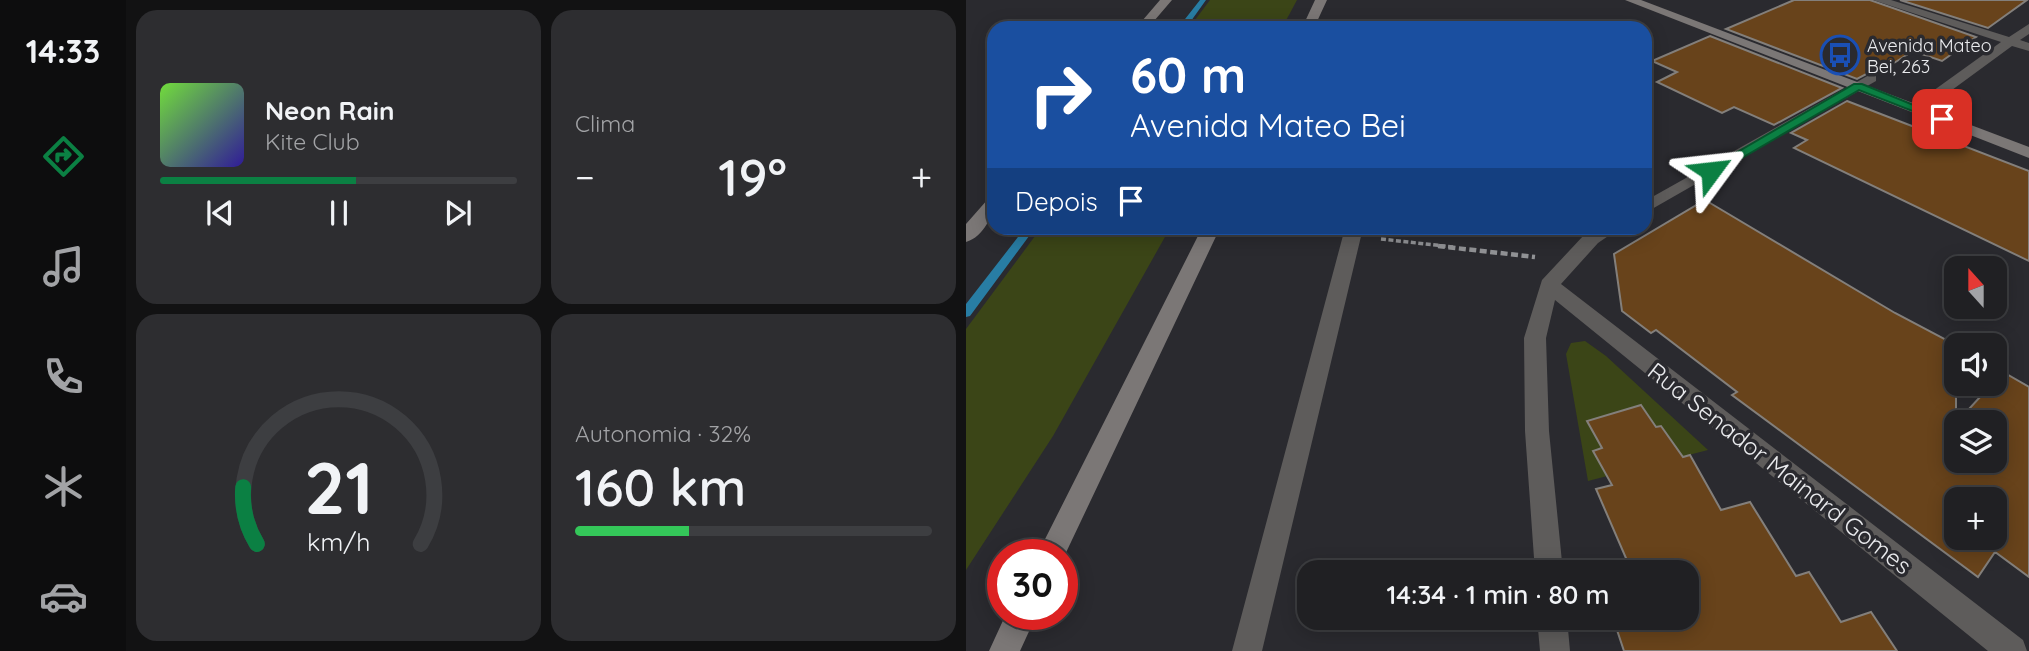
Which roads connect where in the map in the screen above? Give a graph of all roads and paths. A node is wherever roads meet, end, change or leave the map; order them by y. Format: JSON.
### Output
{"nodes":[{"id":1,"x":1166,"y":0,"type":"edge"},
{"id":2,"x":1321,"y":0,"type":"edge"},
{"id":3,"x":1631,"y":0,"type":"edge"},
{"id":4,"x":1661,"y":0,"type":"edge"},
{"id":5,"x":1879,"y":0,"type":"edge"},
{"id":6,"x":1148,"y":21,"type":"edge"},
{"id":7,"x":1310,"y":21,"type":"edge"},
{"id":8,"x":2029,"y":28,"type":"edge"},
{"id":9,"x":2010,"y":41,"type":"junction"},
{"id":10,"x":2029,"y":47,"type":"edge"},
{"id":11,"x":1864,"y":82,"type":"junction"},
{"id":12,"x":1923,"y":104,"type":"junction"},
{"id":13,"x":2029,"y":138,"type":"edge"},
{"id":14,"x":2029,"y":153,"type":"edge"},
{"id":15,"x":1652,"y":204,"type":"edge"},
{"id":16,"x":987,"y":211,"type":"edge"},
{"id":17,"x":1208,"y":235,"type":"edge"},
{"id":18,"x":1352,"y":235,"type":"edge"},
{"id":19,"x":1375,"y":235,"type":"edge"},
{"id":20,"x":1598,"y":235,"type":"edge"},
{"id":21,"x":966,"y":236,"type":"edge"},
{"id":22,"x":1570,"y":261,"type":"junction"},
{"id":23,"x":1549,"y":285,"type":"junction"},
{"id":24,"x":1059,"y":539,"type":"edge"},
{"id":25,"x":1548,"y":560,"type":"edge"},
{"id":26,"x":1014,"y":630,"type":"edge"},
{"id":27,"x":1553,"y":630,"type":"edge"},
{"id":28,"x":1004,"y":651,"type":"edge"},
{"id":29,"x":1247,"y":651,"type":"edge"},
{"id":30,"x":1555,"y":651,"type":"edge"},
{"id":31,"x":2011,"y":651,"type":"edge"}],
"edges":[{"from":1,"to":6,"type":"main road"},
{"from":2,"to":7,"type":"main road"},
{"from":3,"to":11,"type":"main road"},
{"from":4,"to":11,"type":"main road"},
{"from":5,"to":9,"type":"street"},
{"from":8,"to":9,"type":"street"},
{"from":9,"to":10,"type":"street"},
{"from":9,"to":12,"type":"street"},
{"from":11,"to":12,"type":"main road"},
{"from":11,"to":15,"type":"street"},
{"from":12,"to":13,"type":"main road"},
{"from":12,"to":14,"type":"main road"},
{"from":16,"to":21,"type":"main road"},
{"from":17,"to":24,"type":"main road"},
{"from":18,"to":29,"type":"street"},
{"from":19,"to":22,"type":"path"},
{"from":20,"to":22,"type":"street"},
{"from":22,"to":23,"type":"street"},
{"from":23,"to":25,"type":"street"},
{"from":23,"to":31,"type":"street","name":"Rua Senador Mainard Gomes"},
{"from":26,"to":28,"type":"main road"},
{"from":27,"to":30,"type":"street"}]}
